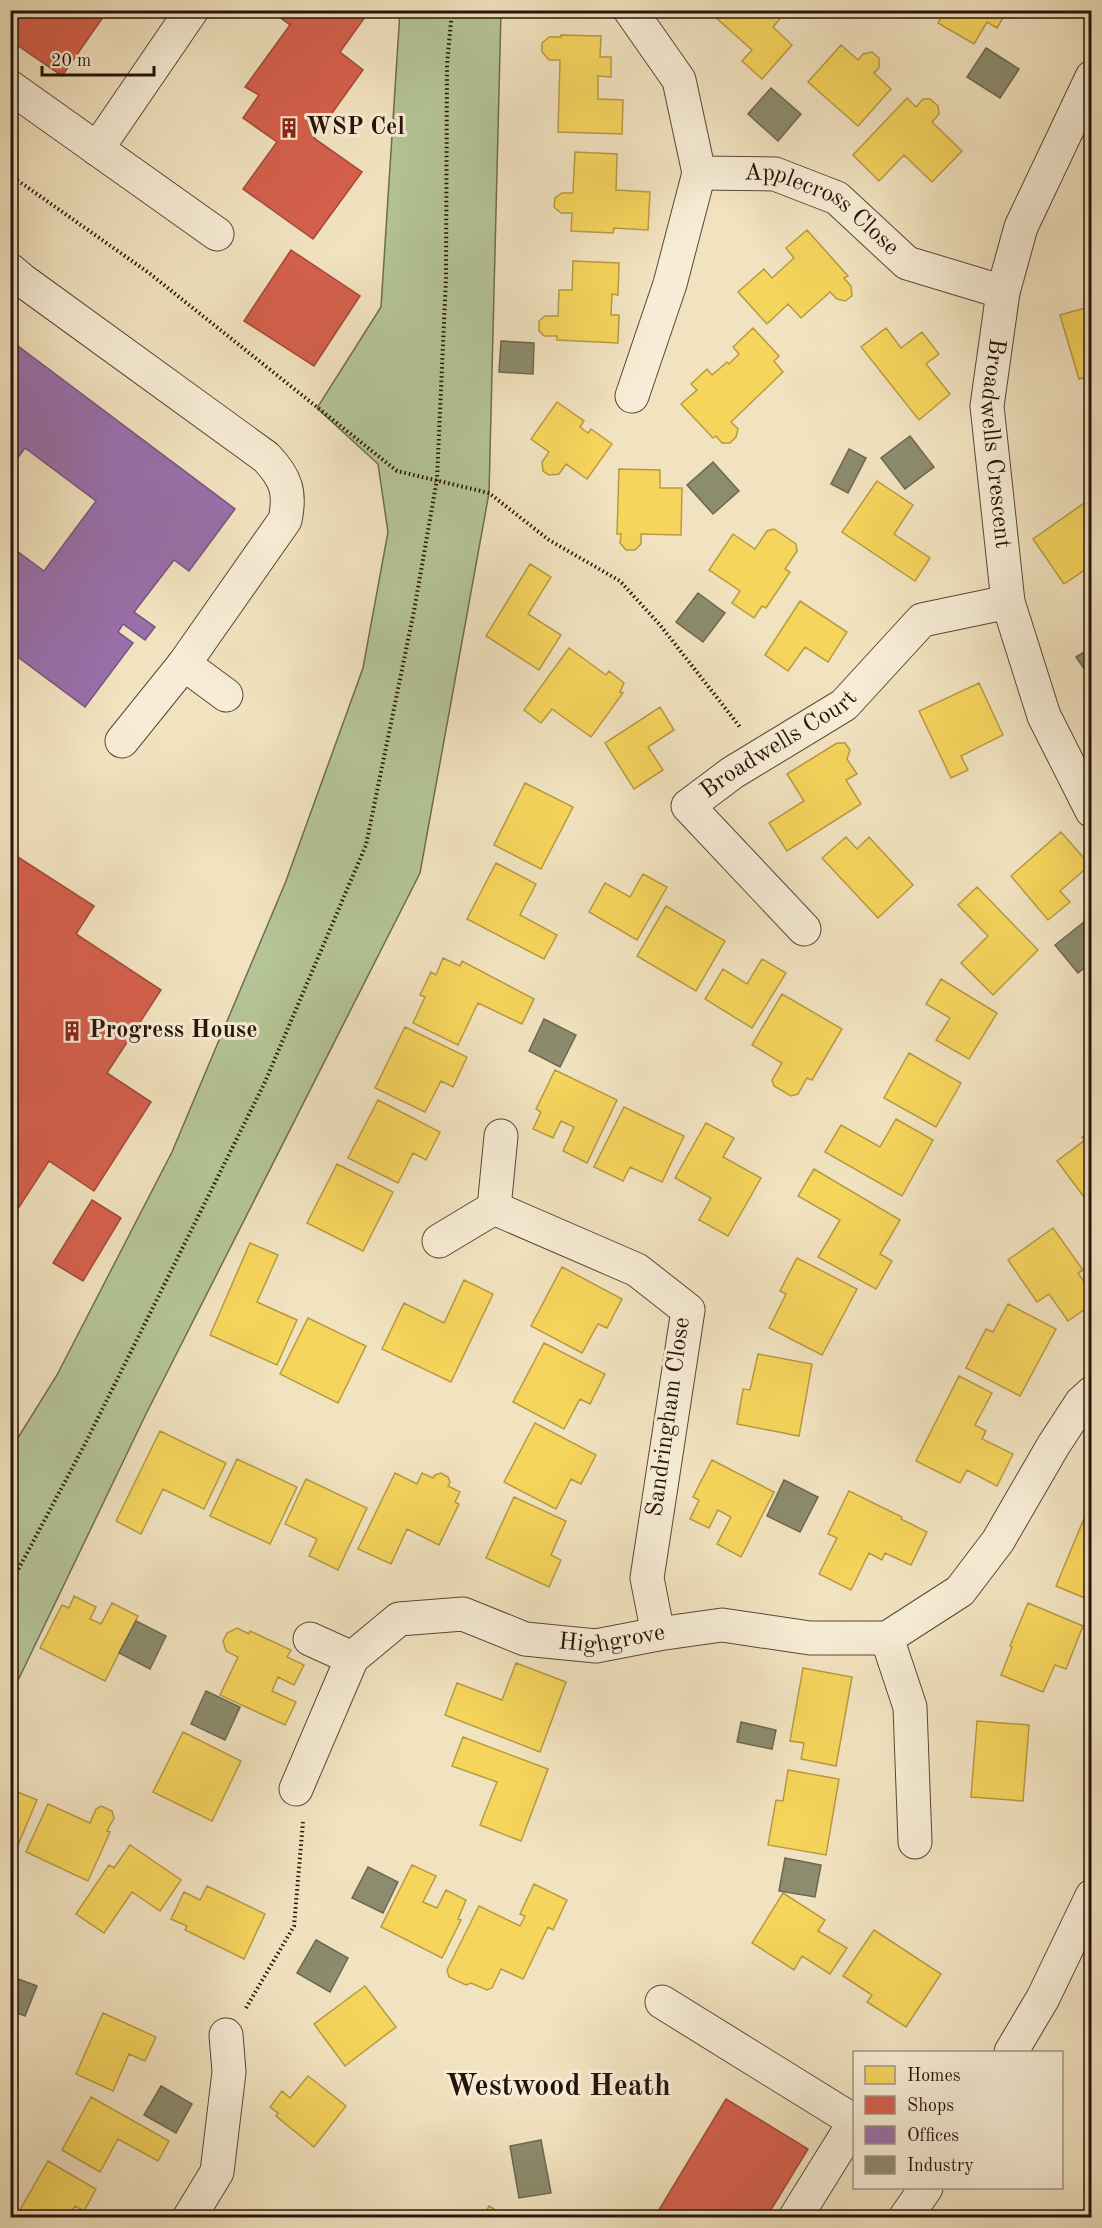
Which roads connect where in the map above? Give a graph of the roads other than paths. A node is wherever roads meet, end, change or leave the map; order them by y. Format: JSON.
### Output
{"nodes":[{"id":1,"x":192,"y":10,"type":"edge"},
{"id":2,"x":630,"y":10,"type":"edge"},
{"id":3,"x":1092,"y":77,"type":"edge"},
{"id":4,"x":10,"y":87,"type":"edge"},
{"id":5,"x":97,"y":148,"type":"junction"},
{"id":6,"x":699,"y":173,"type":"junction"},
{"id":7,"x":217,"y":234,"type":"dead end"},
{"id":8,"x":10,"y":270,"type":"edge"},
{"id":9,"x":1003,"y":292,"type":"junction"},
{"id":10,"x":632,"y":396,"type":"dead end"},
{"id":11,"x":1008,"y":602,"type":"junction"},
{"id":12,"x":184,"y":664,"type":"junction"},
{"id":13,"x":226,"y":694,"type":"dead end"},
{"id":14,"x":122,"y":741,"type":"dead end"},
{"id":15,"x":1091,"y":810,"type":"edge"},
{"id":16,"x":804,"y":929,"type":"dead end"},
{"id":17,"x":501,"y":1136,"type":"dead end"},
{"id":18,"x":494,"y":1208,"type":"junction"},
{"id":19,"x":439,"y":1241,"type":"dead end"},
{"id":20,"x":1092,"y":1393,"type":"edge"},
{"id":21,"x":658,"y":1634,"type":"junction"},
{"id":22,"x":887,"y":1638,"type":"junction"},
{"id":23,"x":310,"y":1639,"type":"dead end"},
{"id":24,"x":352,"y":1658,"type":"junction"},
{"id":25,"x":296,"y":1789,"type":"road end"},
{"id":26,"x":915,"y":1842,"type":"dead end"},
{"id":27,"x":1092,"y":1896,"type":"edge"},
{"id":28,"x":662,"y":2002,"type":"dead end"},
{"id":29,"x":226,"y":2035,"type":"road end"},
{"id":30,"x":1012,"y":2051,"type":"edge"},
{"id":31,"x":853,"y":2121,"type":"edge"},
{"id":32,"x":853,"y":2125,"type":"edge"},
{"id":33,"x":925,"y":2189,"type":"edge"},
{"id":34,"x":189,"y":2217,"type":"edge"},
{"id":35,"x":795,"y":2217,"type":"edge"},
{"id":36,"x":905,"y":2217,"type":"edge"}],
"edges":[{"from":1,"to":5,"type":"street"},
{"from":2,"to":6,"type":"street"},
{"from":3,"to":9,"type":"street","name":"Broadwells Crescent"},
{"from":4,"to":5,"type":"street"},
{"from":5,"to":7,"type":"street"},
{"from":6,"to":9,"type":"street","name":"Applecross Close"},
{"from":6,"to":10,"type":"street"},
{"from":8,"to":12,"type":"street"},
{"from":9,"to":11,"type":"street","name":"Broadwells Crescent"},
{"from":11,"to":15,"type":"street","name":"Broadwells Crescent"},
{"from":11,"to":16,"type":"street","name":"Broadwells Court"},
{"from":12,"to":13,"type":"street"},
{"from":12,"to":14,"type":"street"},
{"from":17,"to":18,"type":"street"},
{"from":18,"to":19,"type":"street"},
{"from":18,"to":21,"type":"street","name":"Sandringham Close"},
{"from":20,"to":22,"type":"street"},
{"from":21,"to":22,"type":"street","name":"Highgrove"},
{"from":21,"to":24,"type":"street","name":"Highgrove"},
{"from":22,"to":26,"type":"street"},
{"from":23,"to":24,"type":"street"},
{"from":24,"to":25,"type":"street","name":"Highgrove"},
{"from":27,"to":30,"type":"street"},
{"from":28,"to":31,"type":"street"},
{"from":29,"to":34,"type":"street"},
{"from":32,"to":35,"type":"street"},
{"from":33,"to":36,"type":"street"}]}
